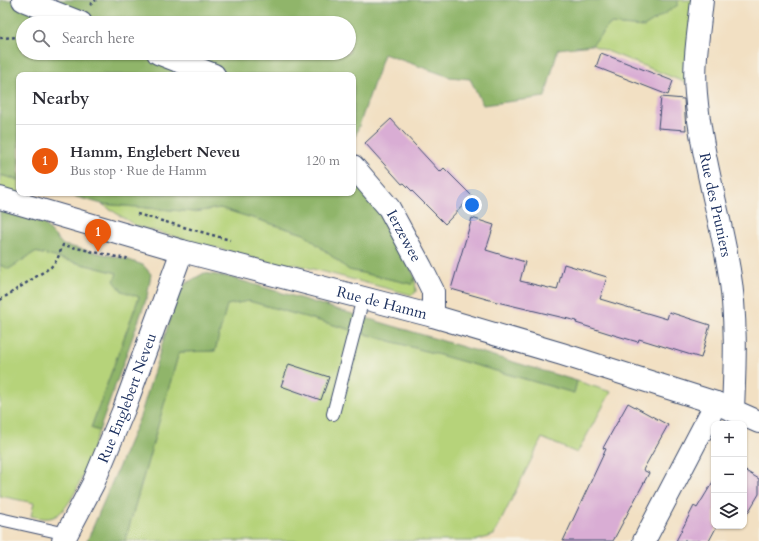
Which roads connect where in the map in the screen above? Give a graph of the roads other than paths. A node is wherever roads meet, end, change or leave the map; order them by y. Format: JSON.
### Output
{"nodes":[{"id":1,"x":23,"y":0,"type":"edge"},
{"id":2,"x":702,"y":0,"type":"edge"},
{"id":3,"x":63,"y":16,"type":"edge"},
{"id":4,"x":176,"y":60,"type":"edge"},
{"id":5,"x":206,"y":72,"type":"edge"},
{"id":6,"x":356,"y":170,"type":"edge"},
{"id":7,"x":0,"y":198,"type":"edge"},
{"id":8,"x":182,"y":251,"type":"junction"},
{"id":9,"x":363,"y":298,"type":"junction"},
{"id":10,"x":433,"y":316,"type":"junction"},
{"id":11,"x":724,"y":406,"type":"junction"},
{"id":12,"x":333,"y":414,"type":"dead end"},
{"id":13,"x":759,"y":422,"type":"edge"},
{"id":14,"x":0,"y":519,"type":"edge"},
{"id":15,"x":65,"y":537,"type":"edge"},
{"id":16,"x":644,"y":541,"type":"edge"}],
"edges":[{"from":1,"to":3,"type":"street"},
{"from":2,"to":11,"type":"street","name":"Rue des Pruniers"},
{"from":4,"to":5,"type":"street"},
{"from":6,"to":10,"type":"street","name":"Ierzewee"},
{"from":7,"to":8,"type":"street","name":"Rue de Hamm"},
{"from":8,"to":9,"type":"street","name":"Rue de Hamm"},
{"from":8,"to":15,"type":"street","name":"Rue Englebert Neveu"},
{"from":9,"to":10,"type":"street","name":"Rue de Hamm"},
{"from":9,"to":12,"type":"lane"},
{"from":10,"to":11,"type":"street","name":"Rue de Hamm"},
{"from":11,"to":13,"type":"street","name":"Rue de Hamm"},
{"from":11,"to":16,"type":"street"},
{"from":14,"to":15,"type":"lane"}]}
